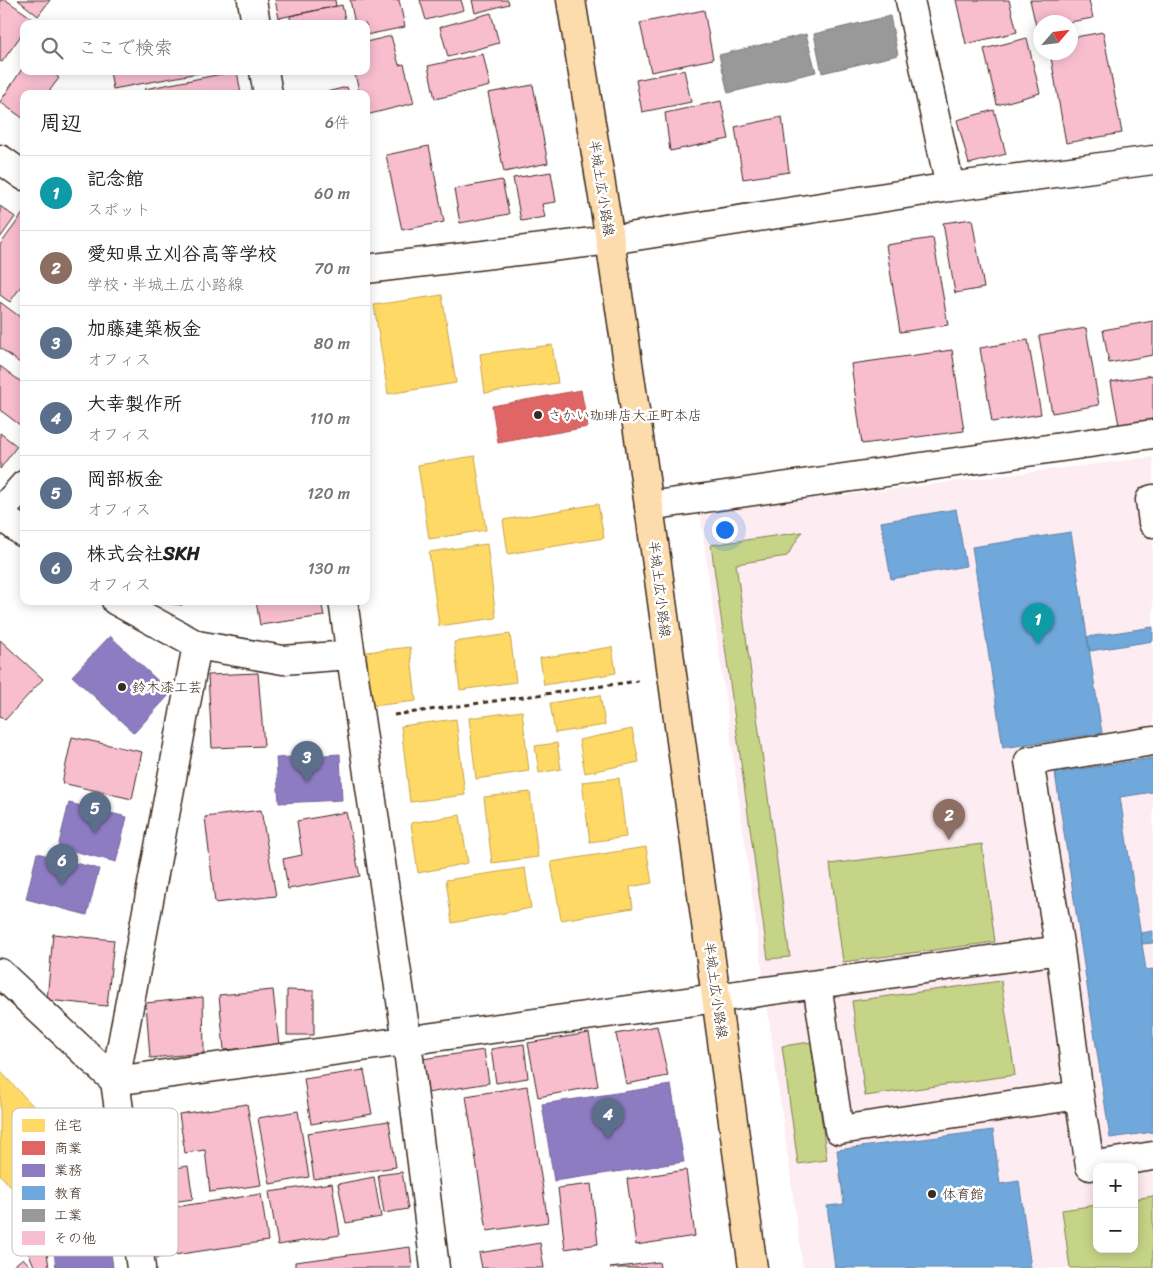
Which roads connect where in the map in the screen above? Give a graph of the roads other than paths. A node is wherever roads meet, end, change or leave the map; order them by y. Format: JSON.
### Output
{"nodes":[{"id":1,"x":252,"y":0,"type":"edge"},
{"id":2,"x":571,"y":0,"type":"edge"},
{"id":3,"x":910,"y":0,"type":"edge"},
{"id":4,"x":255,"y":20,"type":"edge"},
{"id":5,"x":265,"y":75,"type":"edge"},
{"id":6,"x":267,"y":90,"type":"edge"},
{"id":7,"x":0,"y":159,"type":"edge"},
{"id":8,"x":1153,"y":160,"type":"edge"},
{"id":9,"x":20,"y":173,"type":"edge"},
{"id":10,"x":950,"y":187,"type":"junction"},
{"id":11,"x":610,"y":240,"type":"junction"},
{"id":12,"x":370,"y":269,"type":"edge"},
{"id":13,"x":1153,"y":434,"type":"edge"},
{"id":14,"x":20,"y":490,"type":"edge"},
{"id":15,"x":1153,"y":500,"type":"edge"},
{"id":16,"x":649,"y":506,"type":"junction"},
{"id":17,"x":0,"y":514,"type":"edge"},
{"id":18,"x":1153,"y":523,"type":"edge"},
{"id":19,"x":20,"y":530,"type":"edge"},
{"id":20,"x":123,"y":605,"type":"edge"},
{"id":21,"x":344,"y":605,"type":"edge"},
{"id":22,"x":197,"y":645,"type":"junction"},
{"id":23,"x":350,"y":655,"type":"junction"},
{"id":24,"x":1153,"y":741,"type":"edge"},
{"id":25,"x":1060,"y":950,"type":"junction"},
{"id":26,"x":0,"y":973,"type":"edge"},
{"id":27,"x":817,"y":984,"type":"junction"},
{"id":28,"x":717,"y":998,"type":"junction"},
{"id":29,"x":407,"y":1042,"type":"junction"},
{"id":30,"x":115,"y":1081,"type":"junction"},
{"id":31,"x":1080,"y":1095,"type":"junction"},
{"id":32,"x":119,"y":1108,"type":"edge"},
{"id":33,"x":1153,"y":1156,"type":"edge"},
{"id":34,"x":435,"y":1268,"type":"edge"},
{"id":35,"x":754,"y":1268,"type":"edge"}],
"edges":[{"from":1,"to":4,"type":"street"},
{"from":2,"to":11,"type":"main road","name":"半城土広小路線"},
{"from":3,"to":10,"type":"street"},
{"from":5,"to":6,"type":"street"},
{"from":7,"to":9,"type":"street"},
{"from":8,"to":10,"type":"street"},
{"from":10,"to":11,"type":"street"},
{"from":11,"to":12,"type":"street"},
{"from":11,"to":16,"type":"main road","name":"半城土広小路線"},
{"from":13,"to":16,"type":"street"},
{"from":14,"to":17,"type":"street"},
{"from":15,"to":18,"type":"street"},
{"from":16,"to":28,"type":"main road","name":"半城土広小路線"},
{"from":17,"to":19,"type":"street"},
{"from":20,"to":22,"type":"street"},
{"from":21,"to":23,"type":"street"},
{"from":22,"to":23,"type":"street"},
{"from":22,"to":30,"type":"street"},
{"from":23,"to":29,"type":"street"},
{"from":24,"to":25,"type":"street"},
{"from":25,"to":27,"type":"street"},
{"from":25,"to":31,"type":"street"},
{"from":26,"to":30,"type":"street"},
{"from":27,"to":28,"type":"street"},
{"from":27,"to":31,"type":"street"},
{"from":28,"to":29,"type":"street"},
{"from":28,"to":35,"type":"main road","name":"半城土広小路線"},
{"from":29,"to":30,"type":"street"},
{"from":29,"to":34,"type":"street"},
{"from":30,"to":32,"type":"street"},
{"from":31,"to":33,"type":"street"}]}
